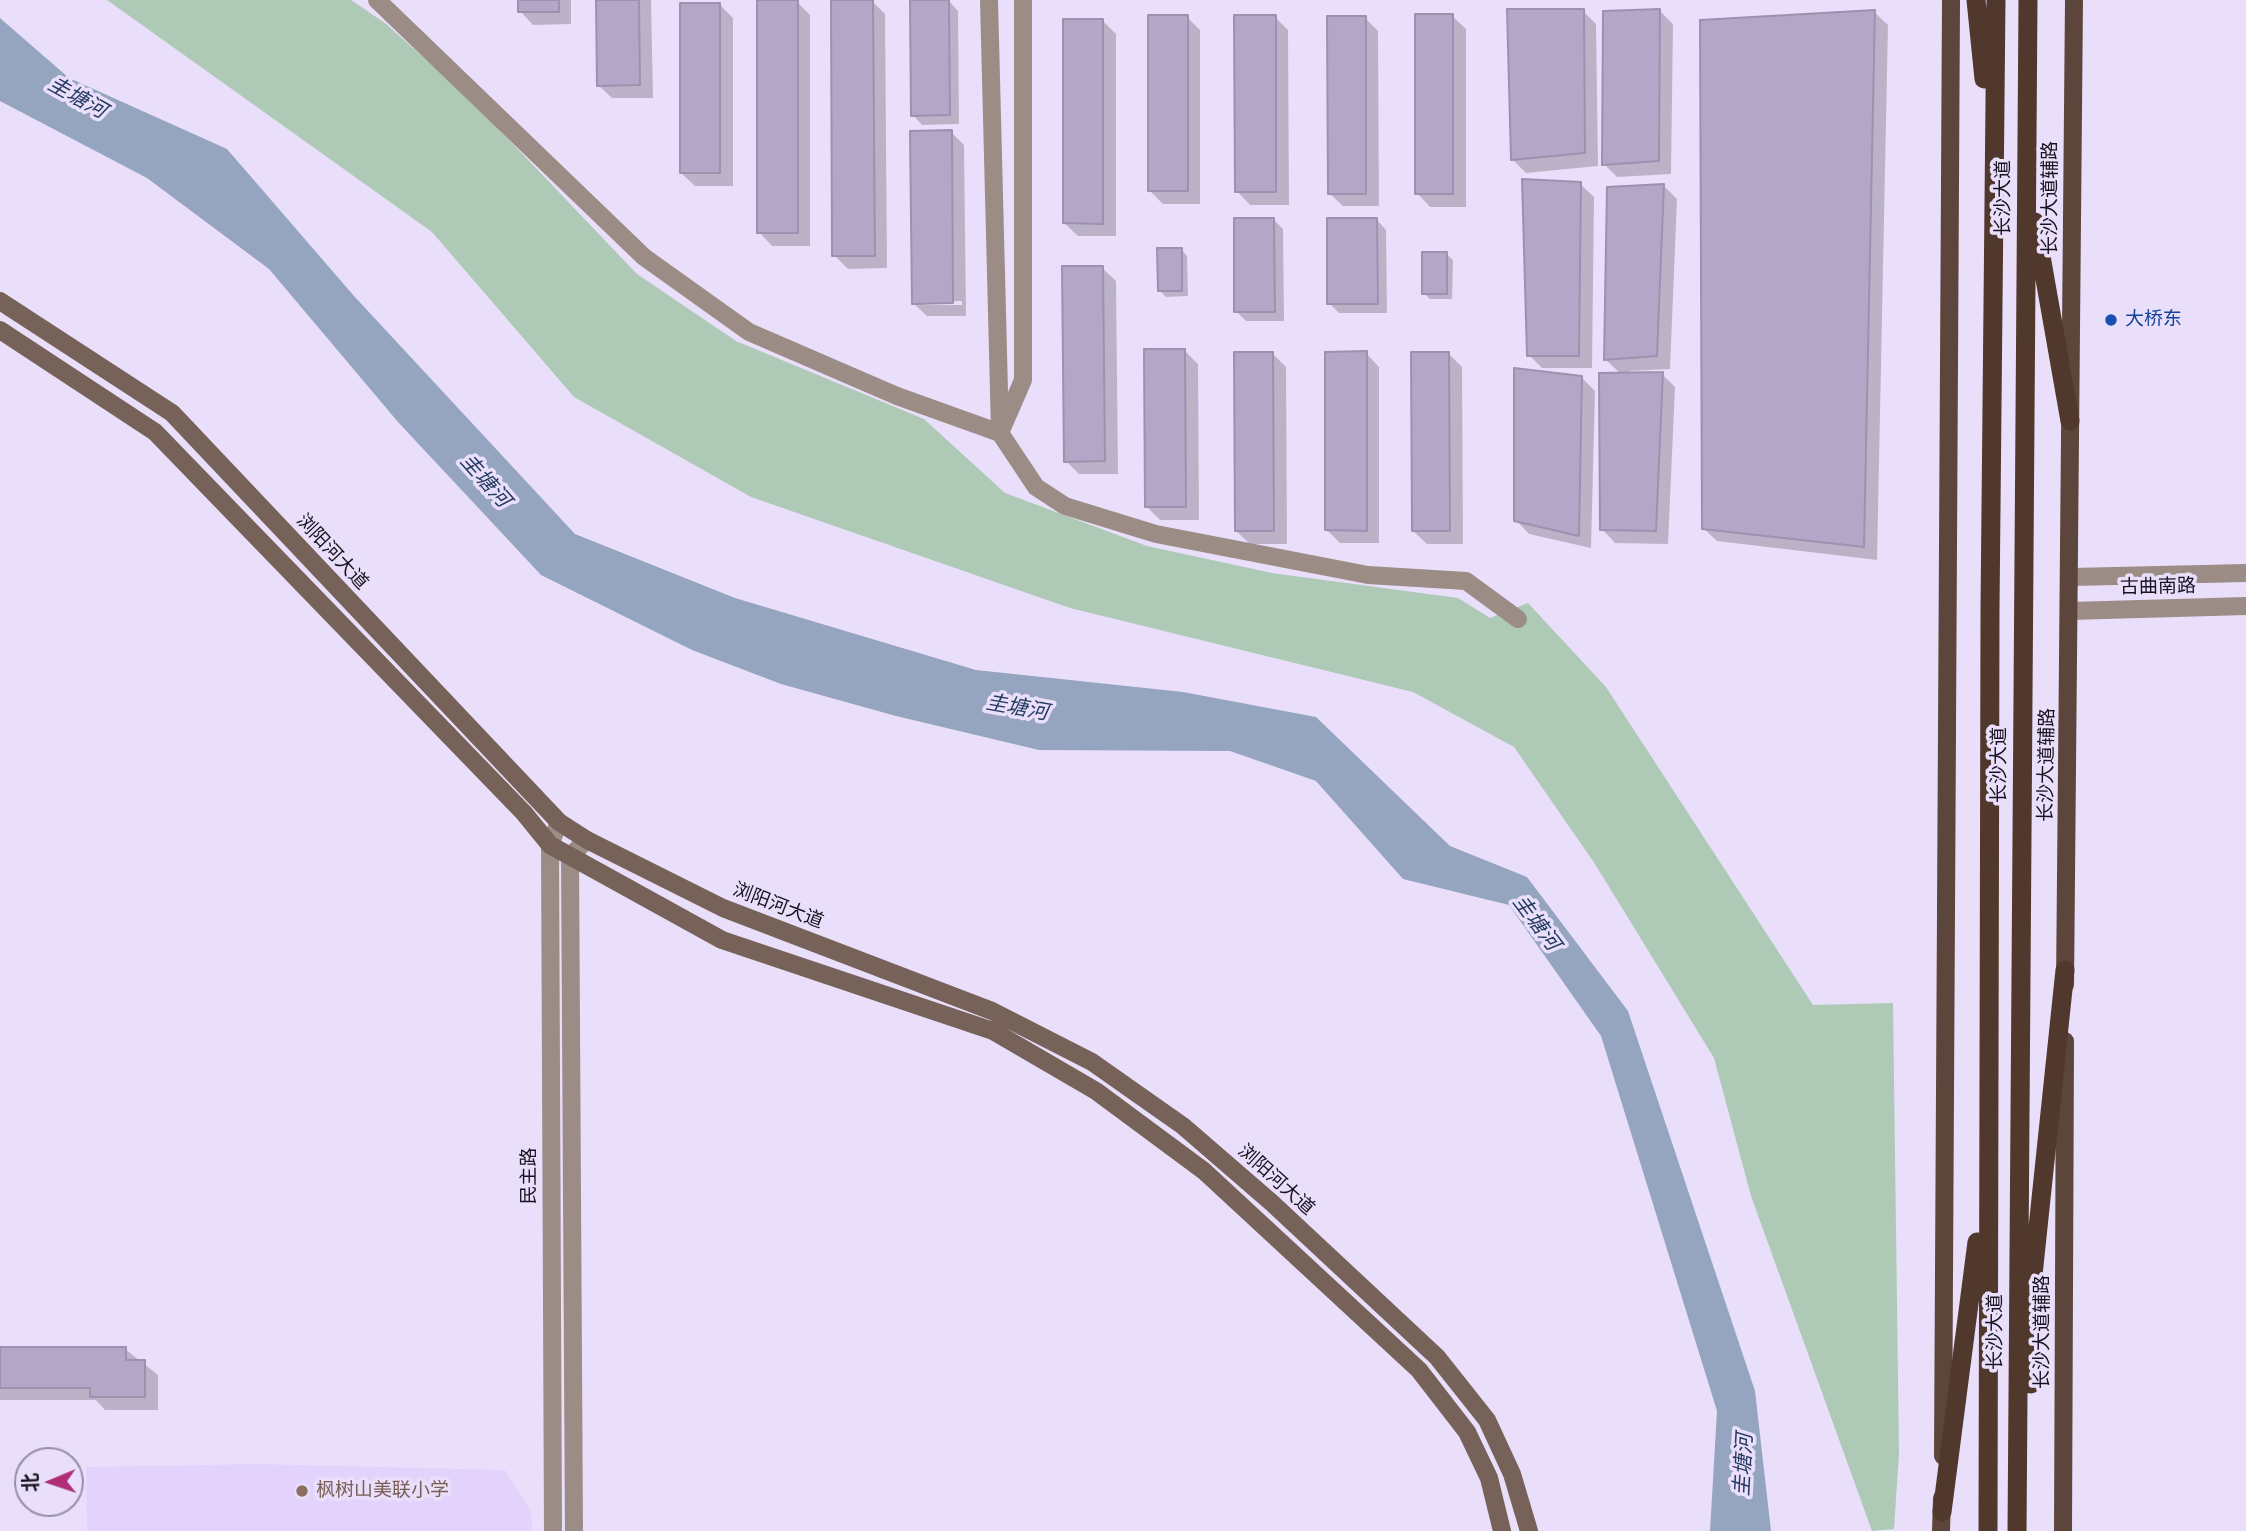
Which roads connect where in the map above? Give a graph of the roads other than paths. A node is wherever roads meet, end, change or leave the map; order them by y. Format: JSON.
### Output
{"nodes":[{"id":1,"x":377,"y":0,"type":"edge"},
{"id":2,"x":989,"y":0,"type":"edge"},
{"id":3,"x":1023,"y":0,"type":"edge"},
{"id":4,"x":1951,"y":0,"type":"edge"},
{"id":5,"x":1976,"y":0,"type":"edge"},
{"id":6,"x":1996,"y":0,"type":"edge"},
{"id":7,"x":2028,"y":0,"type":"edge"},
{"id":8,"x":2074,"y":0,"type":"edge"},
{"id":9,"x":1994,"y":173,"type":"junction"},
{"id":10,"x":2027,"y":175,"type":"junction"},
{"id":11,"x":0,"y":301,"type":"edge"},
{"id":12,"x":0,"y":330,"type":"edge"},
{"id":13,"x":2070,"y":421,"type":"junction"},
{"id":14,"x":1000,"y":433,"type":"junction"},
{"id":15,"x":2246,"y":573,"type":"edge"},
{"id":16,"x":2071,"y":577,"type":"junction"},
{"id":17,"x":2246,"y":606,"type":"edge"},
{"id":18,"x":2070,"y":611,"type":"junction"},
{"id":19,"x":1518,"y":619,"type":"dead end"},
{"id":20,"x":559,"y":822,"type":"junction"},
{"id":21,"x":587,"y":840,"type":"junction"},
{"id":22,"x":550,"y":845,"type":"junction"},
{"id":23,"x":570,"y":856,"type":"junction"},
{"id":24,"x":2065,"y":970,"type":"junction"},
{"id":25,"x":1987,"y":1164,"type":"junction"},
{"id":26,"x":1942,"y":1522,"type":"edge"},
{"id":27,"x":553,"y":1531,"type":"edge"},
{"id":28,"x":574,"y":1531,"type":"edge"},
{"id":29,"x":1502,"y":1531,"type":"edge"},
{"id":30,"x":1529,"y":1531,"type":"edge"},
{"id":31,"x":1988,"y":1531,"type":"edge"},
{"id":32,"x":2018,"y":1531,"type":"edge"},
{"id":33,"x":2063,"y":1531,"type":"edge"}],
"edges":[{"from":1,"to":14,"type":"street"},
{"from":2,"to":14,"type":"street"},
{"from":3,"to":14,"type":"street"},
{"from":4,"to":26,"type":"main road"},
{"from":5,"to":9,"type":"highway"},
{"from":6,"to":9,"type":"highway","name":"长沙大道"},
{"from":7,"to":10,"type":"highway","name":"长沙大道"},
{"from":8,"to":13,"type":"main road","name":"长沙大道辅路"},
{"from":9,"to":25,"type":"highway","name":"长沙大道"},
{"from":10,"to":13,"type":"highway"},
{"from":10,"to":32,"type":"highway","name":"长沙大道"},
{"from":11,"to":20,"type":"main road","name":"浏阳河大道"},
{"from":12,"to":22,"type":"main road"},
{"from":13,"to":16,"type":"main road","name":"长沙大道辅路"},
{"from":14,"to":19,"type":"street"},
{"from":15,"to":16,"type":"street","name":"古曲南路"},
{"from":16,"to":18,"type":"main road","name":"长沙大道辅路"},
{"from":17,"to":18,"type":"street","name":"古曲南路"},
{"from":18,"to":24,"type":"main road","name":"长沙大道辅路"},
{"from":20,"to":21,"type":"main road","name":"浏阳河大道"},
{"from":20,"to":22,"type":"street","name":"民主路"},
{"from":21,"to":23,"type":"street"},
{"from":21,"to":30,"type":"main road","name":"浏阳河大道"},
{"from":22,"to":23,"type":"main road"},
{"from":22,"to":27,"type":"street","name":"民主路"},
{"from":23,"to":28,"type":"street"},
{"from":23,"to":29,"type":"main road"},
{"from":24,"to":32,"type":"highway"},
{"from":24,"to":33,"type":"main road","name":"长沙大道辅路"},
{"from":25,"to":26,"type":"highway"},
{"from":25,"to":31,"type":"highway","name":"长沙大道"}]}
